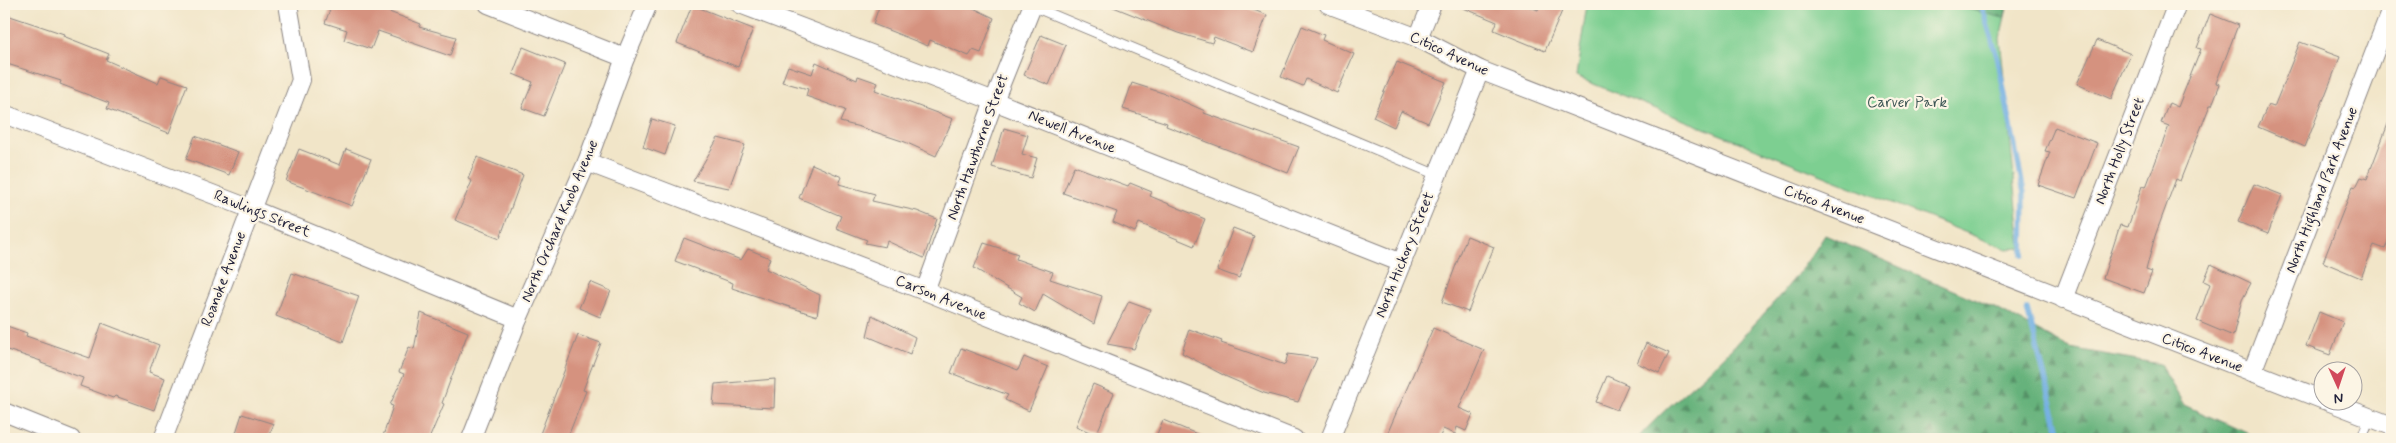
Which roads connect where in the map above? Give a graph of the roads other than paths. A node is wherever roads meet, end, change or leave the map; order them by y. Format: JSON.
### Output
{"nodes":[{"id":1,"x":288,"y":4,"type":"edge"},
{"id":2,"x":488,"y":4,"type":"edge"},
{"id":3,"x":648,"y":4,"type":"edge"},
{"id":4,"x":740,"y":4,"type":"edge"},
{"id":5,"x":1328,"y":4,"type":"edge"},
{"id":6,"x":1432,"y":4,"type":"edge"},
{"id":7,"x":2177,"y":4,"type":"edge"},
{"id":8,"x":1032,"y":5,"type":"edge"},
{"id":9,"x":2392,"y":7,"type":"edge"},
{"id":10,"x":1418,"y":38,"type":"junction"},
{"id":11,"x":625,"y":58,"type":"junction"},
{"id":12,"x":1480,"y":70,"type":"junction"},
{"id":13,"x":994,"y":101,"type":"junction"},
{"id":14,"x":4,"y":114,"type":"edge"},
{"id":15,"x":587,"y":162,"type":"junction"},
{"id":16,"x":1438,"y":175,"type":"junction"},
{"id":17,"x":250,"y":209,"type":"junction"},
{"id":18,"x":1402,"y":263,"type":"junction"},
{"id":19,"x":925,"y":292,"type":"junction"},
{"id":20,"x":2063,"y":299,"type":"junction"},
{"id":21,"x":518,"y":319,"type":"junction"},
{"id":22,"x":2252,"y":372,"type":"junction"},
{"id":23,"x":2314,"y":396,"type":"edge"},
{"id":24,"x":2350,"y":410,"type":"edge"},
{"id":25,"x":4,"y":412,"type":"edge"},
{"id":26,"x":2370,"y":418,"type":"junction"},
{"id":27,"x":2392,"y":426,"type":"edge"},
{"id":28,"x":71,"y":439,"type":"edge"},
{"id":29,"x":163,"y":439,"type":"edge"},
{"id":30,"x":471,"y":439,"type":"edge"},
{"id":31,"x":1294,"y":439,"type":"edge"},
{"id":32,"x":1330,"y":439,"type":"edge"},
{"id":33,"x":2362,"y":439,"type":"edge"}],
"edges":[{"from":1,"to":17,"type":"street","name":"Roanoke Avenue"},
{"from":2,"to":11,"type":"street"},
{"from":3,"to":11,"type":"street","name":"North Orchard Knob Avenue"},
{"from":4,"to":13,"type":"street","name":"Newell Avenue"},
{"from":5,"to":10,"type":"street","name":"Citico Avenue"},
{"from":6,"to":10,"type":"street"},
{"from":7,"to":20,"type":"street","name":"North Holly Street"},
{"from":8,"to":13,"type":"street","name":"North Hawthorne Street"},
{"from":8,"to":16,"type":"lane"},
{"from":9,"to":22,"type":"street","name":"North Highland Park Avenue"},
{"from":10,"to":12,"type":"street","name":"Citico Avenue"},
{"from":11,"to":15,"type":"street","name":"North Orchard Knob Avenue"},
{"from":12,"to":16,"type":"street","name":"North Hickory Street"},
{"from":12,"to":20,"type":"street","name":"Citico Avenue"},
{"from":13,"to":18,"type":"street","name":"Newell Avenue"},
{"from":13,"to":19,"type":"street","name":"North Hawthorne Street"},
{"from":14,"to":17,"type":"street","name":"Rawlings Street"},
{"from":15,"to":19,"type":"street","name":"Carson Avenue"},
{"from":15,"to":21,"type":"street","name":"North Orchard Knob Avenue"},
{"from":16,"to":18,"type":"street","name":"North Hickory Street"},
{"from":17,"to":21,"type":"street","name":"Rawlings Street"},
{"from":17,"to":29,"type":"street","name":"Roanoke Avenue"},
{"from":18,"to":32,"type":"street","name":"North Hickory Street"},
{"from":19,"to":31,"type":"street","name":"Carson Avenue"},
{"from":20,"to":22,"type":"street","name":"Citico Avenue"},
{"from":21,"to":30,"type":"street","name":"North Orchard Knob Avenue"},
{"from":22,"to":23,"type":"street","name":"Citico Avenue"},
{"from":24,"to":26,"type":"street","name":"Citico Avenue"},
{"from":25,"to":28,"type":"street"},
{"from":26,"to":27,"type":"street","name":"Citico Avenue"},
{"from":26,"to":33,"type":"lane"}]}
